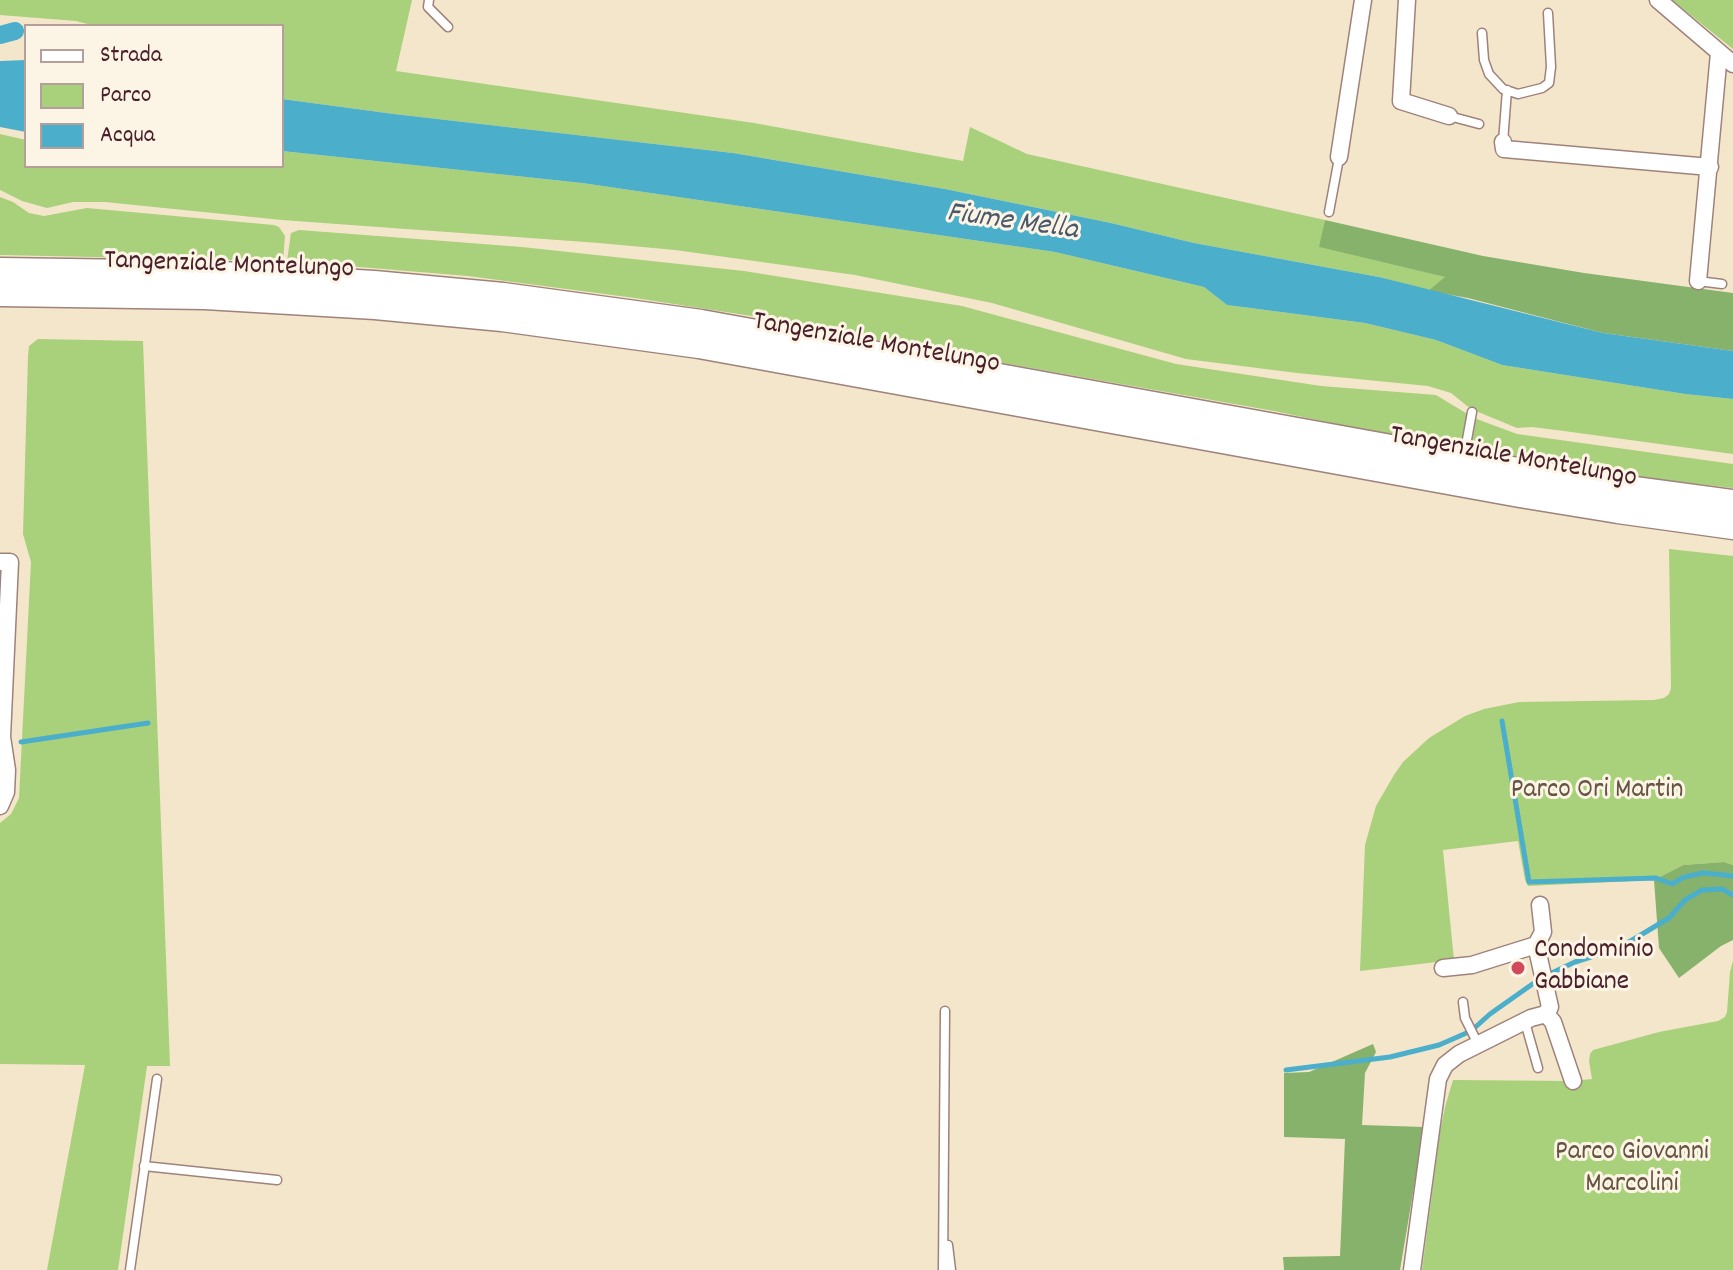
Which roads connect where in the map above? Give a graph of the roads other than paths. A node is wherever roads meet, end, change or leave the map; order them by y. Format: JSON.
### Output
{"nodes":[{"id":1,"x":429,"y":0,"type":"edge"},
{"id":2,"x":1363,"y":0,"type":"edge"},
{"id":3,"x":1407,"y":0,"type":"edge"},
{"id":4,"x":1658,"y":0,"type":"edge"},
{"id":5,"x":1548,"y":13,"type":"dead end"},
{"id":6,"x":448,"y":27,"type":"dead end"},
{"id":7,"x":1482,"y":33,"type":"dead end"},
{"id":8,"x":1719,"y":53,"type":"junction"},
{"id":9,"x":1733,"y":64,"type":"edge"},
{"id":10,"x":1507,"y":90,"type":"junction"},
{"id":11,"x":1449,"y":116,"type":"joint"},
{"id":12,"x":1479,"y":124,"type":"dead end"},
{"id":13,"x":1503,"y":142,"type":"joint"},
{"id":14,"x":1339,"y":157,"type":"joint"},
{"id":15,"x":1710,"y":167,"type":"junction"},
{"id":16,"x":1329,"y":212,"type":"dead end"},
{"id":17,"x":0,"y":271,"type":"edge"},
{"id":18,"x":1698,"y":281,"type":"joint"},
{"id":19,"x":1722,"y":284,"type":"dead end"},
{"id":20,"x":0,"y":293,"type":"edge"},
{"id":21,"x":1472,"y":412,"type":"dead end"},
{"id":22,"x":1463,"y":461,"type":"junction"},
{"id":23,"x":1733,"y":503,"type":"edge"},
{"id":24,"x":1733,"y":526,"type":"edge"},
{"id":25,"x":0,"y":562,"type":"edge"},
{"id":26,"x":0,"y":806,"type":"edge"},
{"id":27,"x":1540,"y":905,"type":"dead end"},
{"id":28,"x":1536,"y":945,"type":"junction"},
{"id":29,"x":1443,"y":968,"type":"dead end"},
{"id":30,"x":1463,"y":1002,"type":"dead end"},
{"id":31,"x":945,"y":1011,"type":"dead end"},
{"id":32,"x":1546,"y":1014,"type":"junction"},
{"id":33,"x":1525,"y":1021,"type":"junction"},
{"id":34,"x":1478,"y":1044,"type":"junction"},
{"id":35,"x":1538,"y":1068,"type":"dead end"},
{"id":36,"x":157,"y":1079,"type":"dead end"},
{"id":37,"x":1573,"y":1081,"type":"dead end"},
{"id":38,"x":144,"y":1166,"type":"junction"},
{"id":39,"x":277,"y":1180,"type":"dead end"},
{"id":40,"x":945,"y":1213,"type":"junction"},
{"id":41,"x":130,"y":1270,"type":"edge"},
{"id":42,"x":943,"y":1270,"type":"edge"},
{"id":43,"x":951,"y":1270,"type":"edge"},
{"id":44,"x":1412,"y":1270,"type":"edge"}],
"edges":[{"from":1,"to":6,"type":"lane"},
{"from":2,"to":14,"type":"street"},
{"from":3,"to":11,"type":"street"},
{"from":4,"to":8,"type":"street"},
{"from":5,"to":10,"type":"lane"},
{"from":7,"to":10,"type":"lane"},
{"from":8,"to":9,"type":"street"},
{"from":8,"to":15,"type":"street"},
{"from":10,"to":13,"type":"lane"},
{"from":11,"to":12,"type":"lane"},
{"from":13,"to":15,"type":"street"},
{"from":14,"to":16,"type":"lane"},
{"from":15,"to":18,"type":"street"},
{"from":17,"to":22,"type":"highway","name":"Tangenziale Montelungo"},
{"from":18,"to":19,"type":"lane"},
{"from":20,"to":24,"type":"highway","name":"Tangenziale Montelungo"},
{"from":21,"to":22,"type":"lane"},
{"from":22,"to":23,"type":"highway","name":"Tangenziale Montelungo"},
{"from":25,"to":26,"type":"street"},
{"from":27,"to":28,"type":"street"},
{"from":28,"to":29,"type":"street"},
{"from":28,"to":32,"type":"street"},
{"from":30,"to":34,"type":"lane"},
{"from":31,"to":40,"type":"lane"},
{"from":32,"to":33,"type":"street"},
{"from":32,"to":37,"type":"street"},
{"from":33,"to":34,"type":"street"},
{"from":33,"to":35,"type":"lane"},
{"from":34,"to":44,"type":"street"},
{"from":36,"to":38,"type":"lane"},
{"from":38,"to":39,"type":"lane"},
{"from":38,"to":41,"type":"lane"},
{"from":40,"to":42,"type":"lane"},
{"from":40,"to":43,"type":"lane"}]}
